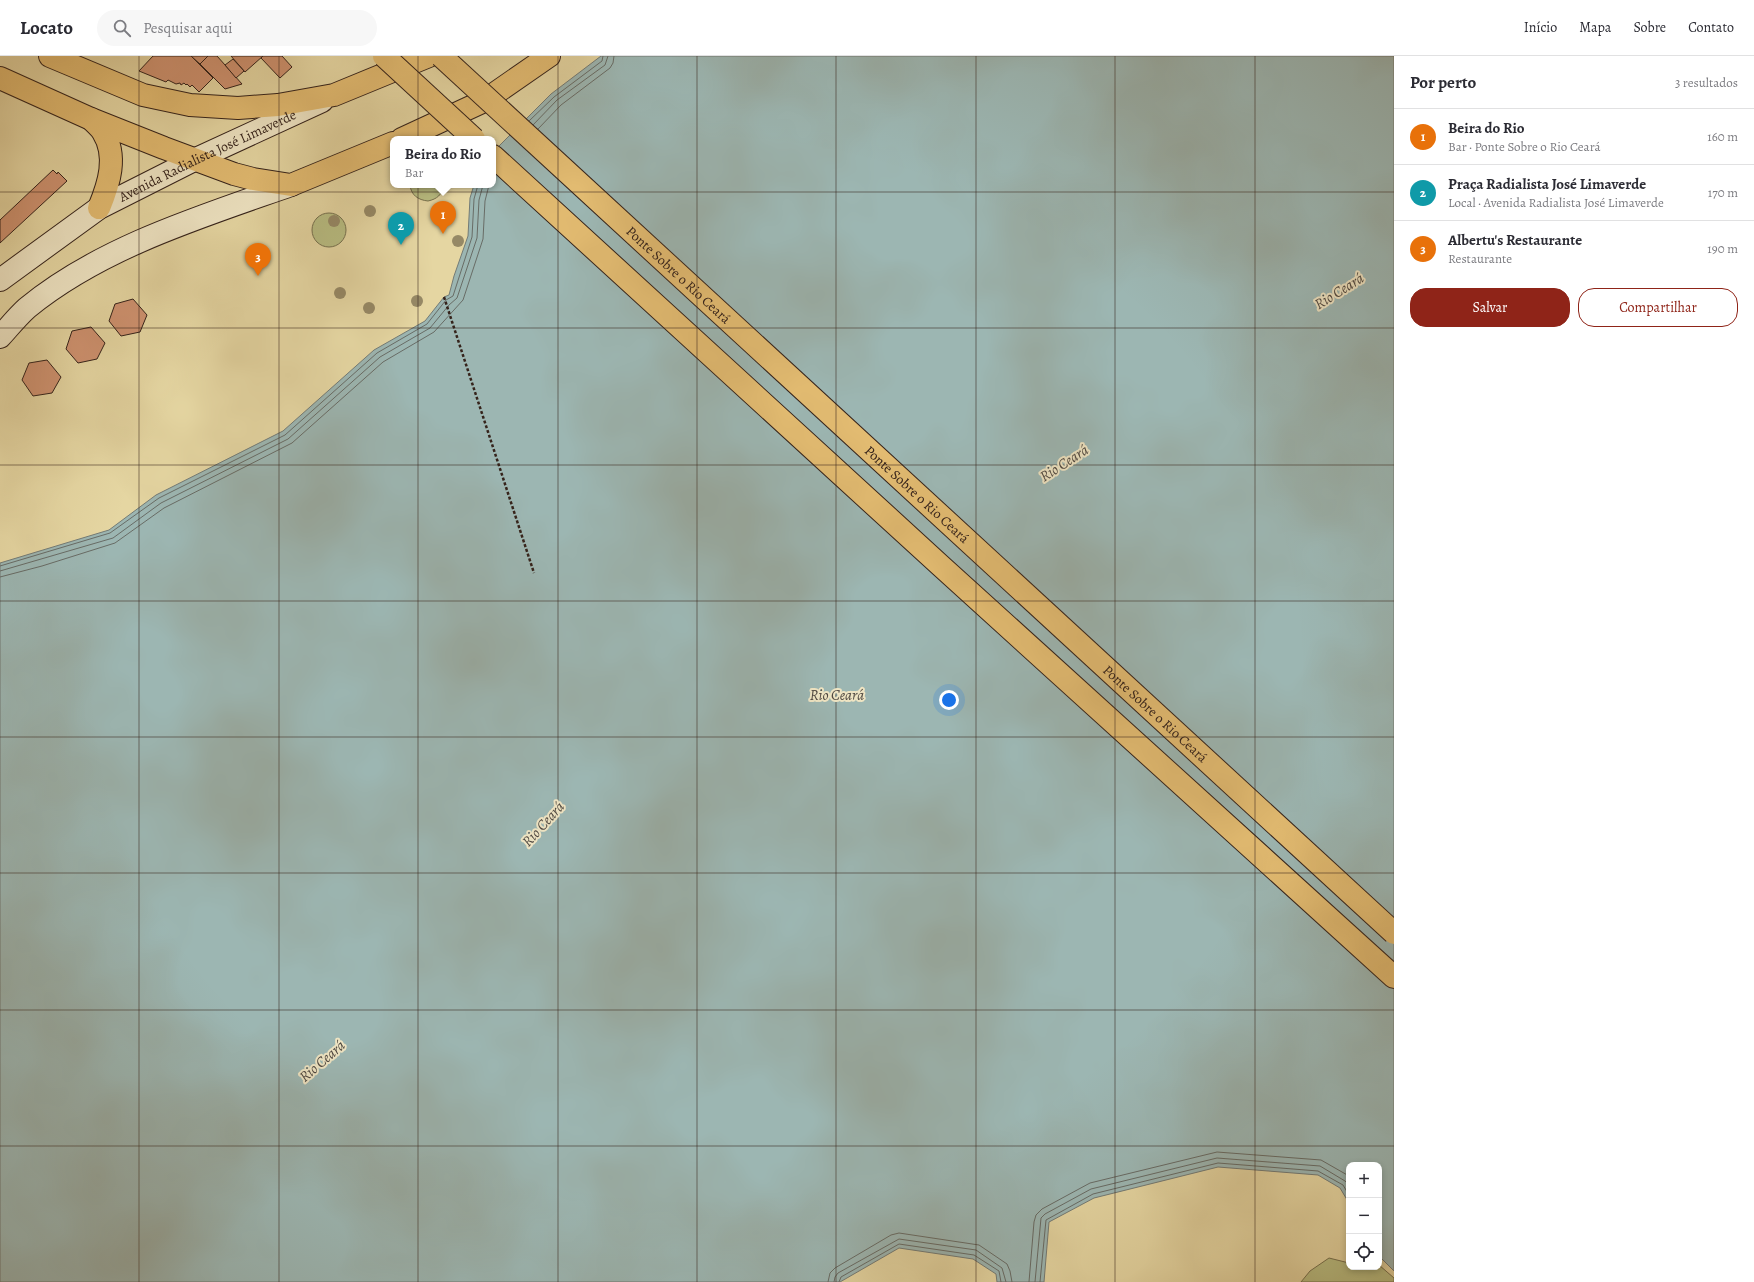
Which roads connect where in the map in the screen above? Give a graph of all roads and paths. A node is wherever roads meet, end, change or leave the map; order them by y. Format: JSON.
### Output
{"nodes":[{"id":1,"x":50,"y":56,"type":"edge"},
{"id":2,"x":384,"y":56,"type":"edge"},
{"id":3,"x":429,"y":56,"type":"edge"},
{"id":4,"x":441,"y":56,"type":"edge"},
{"id":5,"x":548,"y":56,"type":"edge"},
{"id":6,"x":0,"y":78,"type":"edge"},
{"id":7,"x":334,"y":95,"type":"junction"},
{"id":8,"x":91,"y":119,"type":"junction"},
{"id":9,"x":408,"y":136,"type":"edge"},
{"id":10,"x":471,"y":136,"type":"edge"},
{"id":11,"x":390,"y":144,"type":"edge"},
{"id":12,"x":496,"y":159,"type":"edge"},
{"id":13,"x":194,"y":160,"type":"junction"},
{"id":14,"x":291,"y":185,"type":"junction"},
{"id":15,"x":99,"y":208,"type":"junction"},
{"id":16,"x":0,"y":280,"type":"edge"},
{"id":17,"x":444,"y":297,"type":"dead end"},
{"id":18,"x":0,"y":337,"type":"edge"},
{"id":19,"x":534,"y":574,"type":"dead end"},
{"id":20,"x":1394,"y":933,"type":"edge"},
{"id":21,"x":1394,"y":977,"type":"edge"}],
"edges":[{"from":1,"to":7,"type":"main road"},
{"from":2,"to":10,"type":"main road","bridge":true},
{"from":3,"to":7,"type":"main road","name":"Avenida Radialista José Limaverde"},
{"from":4,"to":20,"type":"main road","name":"Ponte Sobre o Rio Ceará","bridge":true},
{"from":5,"to":9,"type":"main road"},
{"from":6,"to":8,"type":"main road"},
{"from":7,"to":13,"type":"main road","name":"Avenida Radialista José Limaverde"},
{"from":8,"to":13,"type":"main road"},
{"from":8,"to":15,"type":"main road"},
{"from":11,"to":14,"type":"main road"},
{"from":12,"to":21,"type":"main road"},
{"from":13,"to":14,"type":"main road"},
{"from":13,"to":15,"type":"main road","name":"Avenida Radialista José Limaverde"},
{"from":14,"to":18,"type":"main road"},
{"from":15,"to":16,"type":"main road","name":"Avenida Radialista José Limaverde"},
{"from":17,"to":19,"type":"path"}]}
